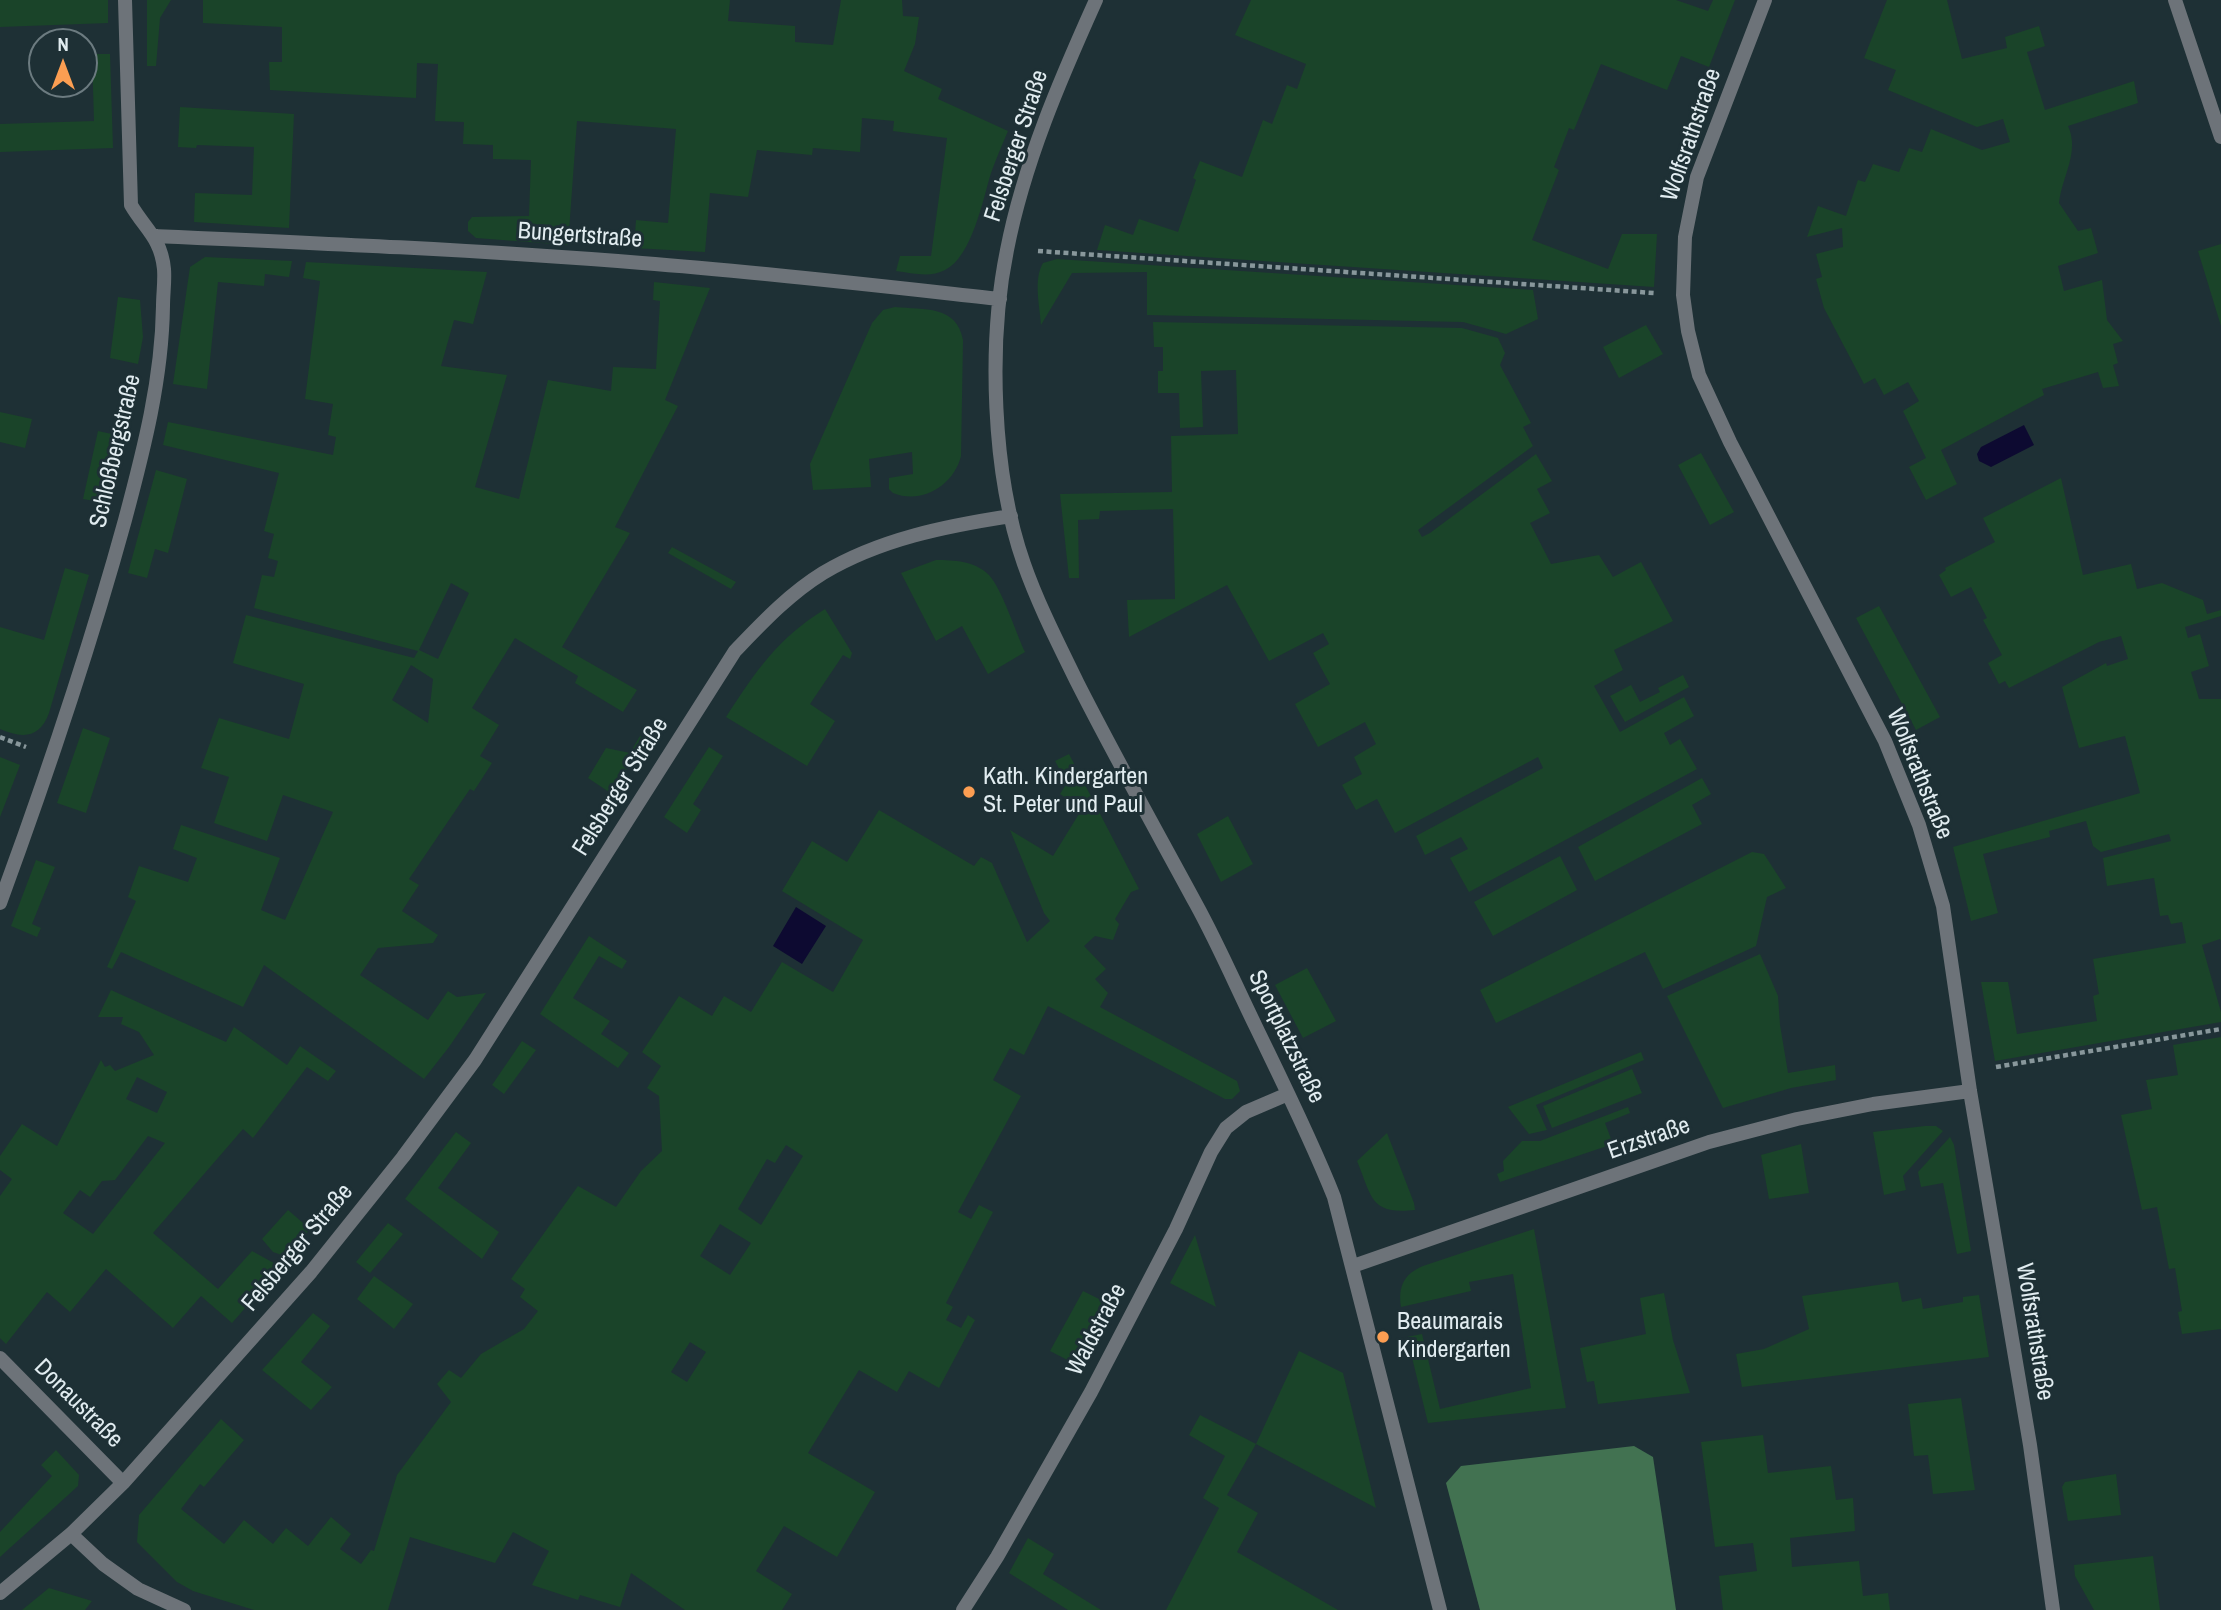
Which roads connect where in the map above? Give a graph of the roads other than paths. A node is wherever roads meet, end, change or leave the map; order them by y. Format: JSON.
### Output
{"nodes":[{"id":1,"x":125,"y":0,"type":"edge"},
{"id":2,"x":1096,"y":0,"type":"edge"},
{"id":3,"x":1765,"y":0,"type":"edge"},
{"id":4,"x":2175,"y":0,"type":"edge"},
{"id":5,"x":2221,"y":137,"type":"edge"},
{"id":6,"x":155,"y":236,"type":"junction"},
{"id":7,"x":1000,"y":299,"type":"junction"},
{"id":8,"x":1011,"y":516,"type":"junction"},
{"id":9,"x":0,"y":903,"type":"edge"},
{"id":10,"x":1970,"y":1091,"type":"junction"},
{"id":11,"x":1288,"y":1094,"type":"junction"},
{"id":12,"x":1353,"y":1266,"type":"junction"},
{"id":13,"x":0,"y":1358,"type":"edge"},
{"id":14,"x":123,"y":1483,"type":"junction"},
{"id":15,"x":71,"y":1534,"type":"junction"},
{"id":16,"x":0,"y":1593,"type":"edge"},
{"id":17,"x":184,"y":1610,"type":"edge"},
{"id":18,"x":962,"y":1610,"type":"edge"},
{"id":19,"x":1440,"y":1610,"type":"edge"},
{"id":20,"x":2053,"y":1610,"type":"edge"}],
"edges":[{"from":1,"to":6,"type":"street","name":"Schloßbergstraße"},
{"from":2,"to":7,"type":"street","name":"Felsberger Straße"},
{"from":3,"to":10,"type":"street","name":"Wolfsrathstraße"},
{"from":4,"to":5,"type":"street"},
{"from":6,"to":7,"type":"street","name":"Bungertstraße"},
{"from":6,"to":9,"type":"street","name":"Schloßbergstraße"},
{"from":7,"to":8,"type":"street","name":"Felsberger Straße"},
{"from":8,"to":11,"type":"street","name":"Sportplatzstraße"},
{"from":8,"to":14,"type":"street","name":"Felsberger Straße"},
{"from":10,"to":12,"type":"street","name":"Erzstraße"},
{"from":10,"to":20,"type":"street","name":"Wolfsrathstraße"},
{"from":11,"to":12,"type":"street","name":"Sportplatzstraße"},
{"from":11,"to":18,"type":"street","name":"Waldstraße"},
{"from":12,"to":19,"type":"street","name":"Sportplatzstraße"},
{"from":13,"to":14,"type":"street","name":"Donaustraße"},
{"from":14,"to":15,"type":"street","name":"Felsberger Straße"},
{"from":15,"to":16,"type":"street","name":"Felsberger Straße"},
{"from":15,"to":17,"type":"street"}]}
